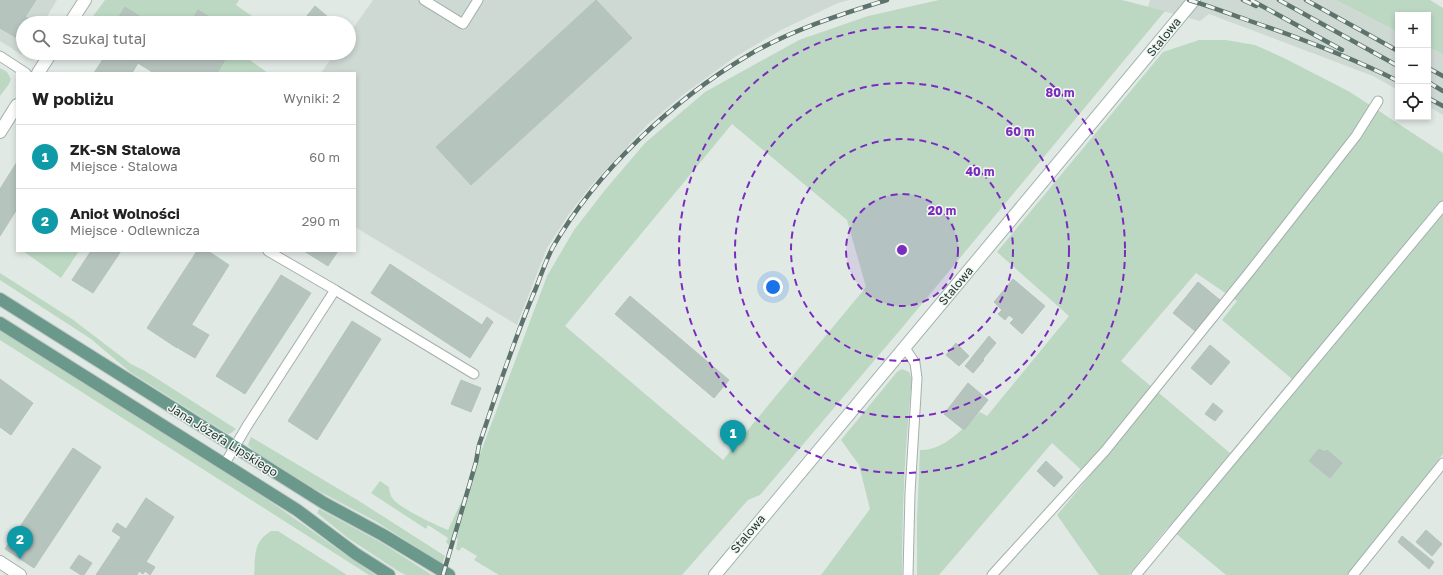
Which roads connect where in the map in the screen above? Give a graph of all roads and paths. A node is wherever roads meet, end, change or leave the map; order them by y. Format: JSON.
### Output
{"nodes":[{"id":1,"x":85,"y":0,"type":"edge"},
{"id":2,"x":424,"y":0,"type":"edge"},
{"id":3,"x":478,"y":0,"type":"edge"},
{"id":4,"x":1194,"y":0,"type":"edge"},
{"id":5,"x":75,"y":16,"type":"edge"},
{"id":6,"x":0,"y":56,"type":"edge"},
{"id":7,"x":46,"y":60,"type":"edge"},
{"id":8,"x":24,"y":72,"type":"edge"},
{"id":9,"x":39,"y":72,"type":"edge"},
{"id":10,"x":1378,"y":101,"type":"dead end"},
{"id":11,"x":16,"y":108,"type":"edge"},
{"id":12,"x":0,"y":132,"type":"edge"},
{"id":13,"x":1443,"y":206,"type":"edge"},
{"id":14,"x":270,"y":252,"type":"edge"},
{"id":15,"x":335,"y":290,"type":"junction"},
{"id":16,"x":0,"y":299,"type":"edge"},
{"id":17,"x":0,"y":323,"type":"edge"},
{"id":18,"x":905,"y":348,"type":"junction"},
{"id":19,"x":474,"y":374,"type":"dead end"},
{"id":20,"x":234,"y":446,"type":"junction"},
{"id":21,"x":1443,"y":463,"type":"edge"},
{"id":22,"x":224,"y":465,"type":"junction"},
{"id":23,"x":0,"y":562,"type":"edge"},
{"id":24,"x":715,"y":574,"type":"edge"},
{"id":25,"x":20,"y":575,"type":"edge"},
{"id":26,"x":389,"y":575,"type":"edge"},
{"id":27,"x":448,"y":575,"type":"edge"},
{"id":28,"x":908,"y":575,"type":"edge"},
{"id":29,"x":992,"y":575,"type":"edge"},
{"id":30,"x":1136,"y":575,"type":"edge"},
{"id":31,"x":1353,"y":575,"type":"edge"}],
"edges":[{"from":1,"to":5,"type":"street"},
{"from":2,"to":3,"type":"lane"},
{"from":4,"to":18,"type":"street","name":"Stalowa"},
{"from":6,"to":8,"type":"lane"},
{"from":7,"to":9,"type":"street"},
{"from":10,"to":29,"type":"lane"},
{"from":11,"to":12,"type":"street"},
{"from":13,"to":30,"type":"lane"},
{"from":14,"to":15,"type":"lane"},
{"from":15,"to":19,"type":"lane"},
{"from":15,"to":20,"type":"lane"},
{"from":16,"to":20,"type":"main road","name":"Jana Józefa Lipskiego"},
{"from":17,"to":22,"type":"main road","name":"Jana Józefa Lipskiego"},
{"from":18,"to":24,"type":"street","name":"Stalowa"},
{"from":18,"to":28,"type":"lane"},
{"from":20,"to":22,"type":"lane"},
{"from":20,"to":27,"type":"main road","name":"Jana Józefa Lipskiego"},
{"from":21,"to":31,"type":"lane"},
{"from":22,"to":26,"type":"main road","name":"Jana Józefa Lipskiego"},
{"from":23,"to":25,"type":"street"}]}
